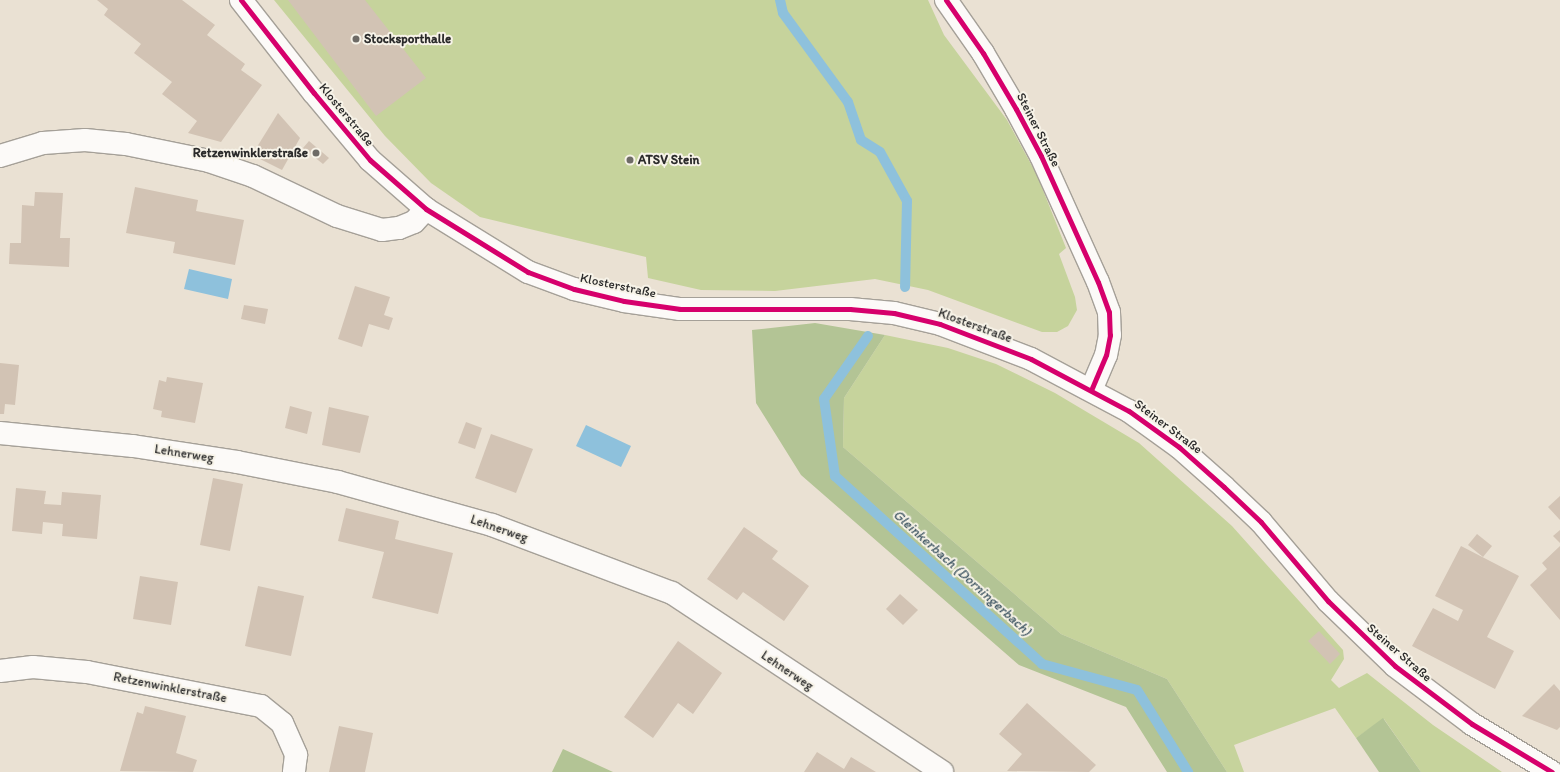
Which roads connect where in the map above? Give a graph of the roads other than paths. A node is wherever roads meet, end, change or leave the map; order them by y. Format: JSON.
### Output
{"nodes":[{"id":1,"x":241,"y":0,"type":"edge"},
{"id":2,"x":946,"y":0,"type":"edge"},
{"id":3,"x":0,"y":156,"type":"edge"},
{"id":4,"x":426,"y":209,"type":"junction"},
{"id":5,"x":1091,"y":390,"type":"junction"},
{"id":6,"x":0,"y":433,"type":"edge"},
{"id":7,"x":0,"y":671,"type":"edge"},
{"id":8,"x":294,"y":772,"type":"edge"},
{"id":9,"x":942,"y":772,"type":"edge"},
{"id":10,"x":1552,"y":772,"type":"edge"}],
"edges":[{"from":1,"to":4,"type":"street","name":"Klosterstraße"},
{"from":2,"to":5,"type":"street","name":"Steiner Straße"},
{"from":3,"to":4,"type":"street"},
{"from":4,"to":5,"type":"street","name":"Klosterstraße"},
{"from":5,"to":10,"type":"street","name":"Steiner Straße"},
{"from":6,"to":9,"type":"street","name":"Lehnerweg"},
{"from":7,"to":8,"type":"street","name":"Retzenwinklerstraße"}]}
